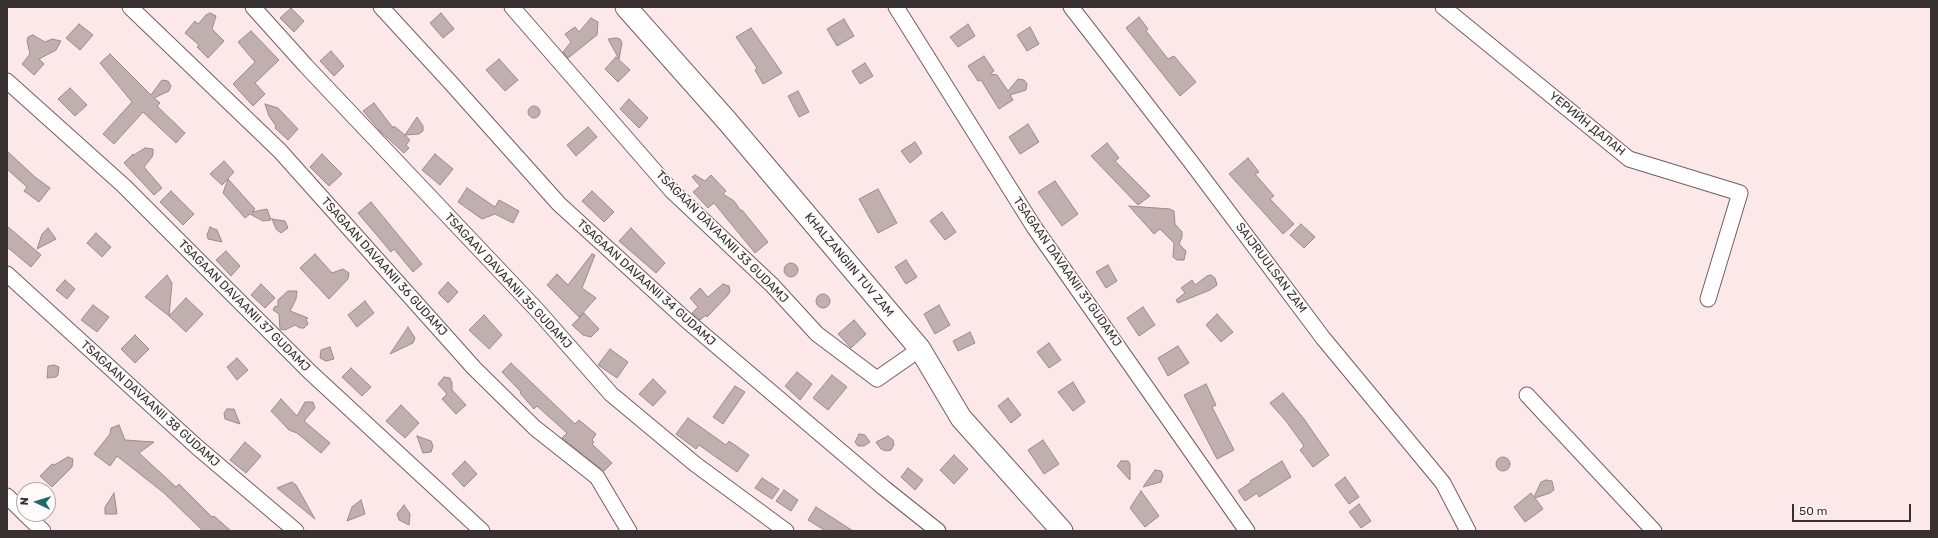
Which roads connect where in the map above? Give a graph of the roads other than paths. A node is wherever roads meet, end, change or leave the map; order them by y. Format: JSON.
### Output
{"nodes":[{"id":1,"x":130,"y":7,"type":"edge"},
{"id":2,"x":253,"y":7,"type":"edge"},
{"id":3,"x":380,"y":7,"type":"edge"},
{"id":4,"x":512,"y":7,"type":"edge"},
{"id":5,"x":626,"y":7,"type":"edge"},
{"id":6,"x":896,"y":7,"type":"edge"},
{"id":7,"x":1071,"y":7,"type":"edge"},
{"id":8,"x":1443,"y":7,"type":"edge"},
{"id":9,"x":7,"y":81,"type":"edge"},
{"id":10,"x":7,"y":274,"type":"edge"},
{"id":11,"x":1708,"y":299,"type":"dead end"},
{"id":12,"x":920,"y":349,"type":"junction"},
{"id":13,"x":1527,"y":395,"type":"dead end"},
{"id":14,"x":7,"y":496,"type":"edge"},
{"id":15,"x":16,"y":504,"type":"edge"},
{"id":16,"x":34,"y":522,"type":"edge"},
{"id":17,"x":43,"y":531,"type":"edge"},
{"id":18,"x":296,"y":531,"type":"edge"},
{"id":19,"x":482,"y":531,"type":"edge"},
{"id":20,"x":629,"y":531,"type":"edge"},
{"id":21,"x":786,"y":531,"type":"edge"},
{"id":22,"x":938,"y":531,"type":"edge"},
{"id":23,"x":1062,"y":531,"type":"edge"},
{"id":24,"x":1247,"y":531,"type":"edge"},
{"id":25,"x":1468,"y":531,"type":"edge"},
{"id":26,"x":1654,"y":531,"type":"edge"}],
"edges":[{"from":1,"to":20,"type":"street","name":"TSAGAAN DAVAANII 36 GUDAMJ"},
{"from":2,"to":21,"type":"street","name":"TSAGAAV DAVAANII 35 GUDAMJ"},
{"from":3,"to":22,"type":"street","name":"TSAGAAN DAVAANII 34 GUDAMJ"},
{"from":4,"to":12,"type":"street","name":"TSAGAAN DAVAANII 33 GUDAMJ"},
{"from":5,"to":12,"type":"street","name":"KHALZANGIIN TUV ZAM"},
{"from":6,"to":24,"type":"street","name":"TSAGAAN DAVAANII 31 GUDAMJ"},
{"from":7,"to":25,"type":"street","name":"SAIJRUULSAN ZAM"},
{"from":8,"to":11,"type":"street","name":"ҮЕРИЙН ДАЛАН"},
{"from":9,"to":19,"type":"street","name":"TSAGAAN DAVAANII 37 GUDAMJ"},
{"from":10,"to":18,"type":"street","name":"TSAGAAN DAVAANII 38 GUDAMJ"},
{"from":12,"to":23,"type":"street","name":"KHALZANGIIN TUV ZAM"},
{"from":13,"to":26,"type":"street"},
{"from":14,"to":15,"type":"street"},
{"from":16,"to":17,"type":"street"}]}
